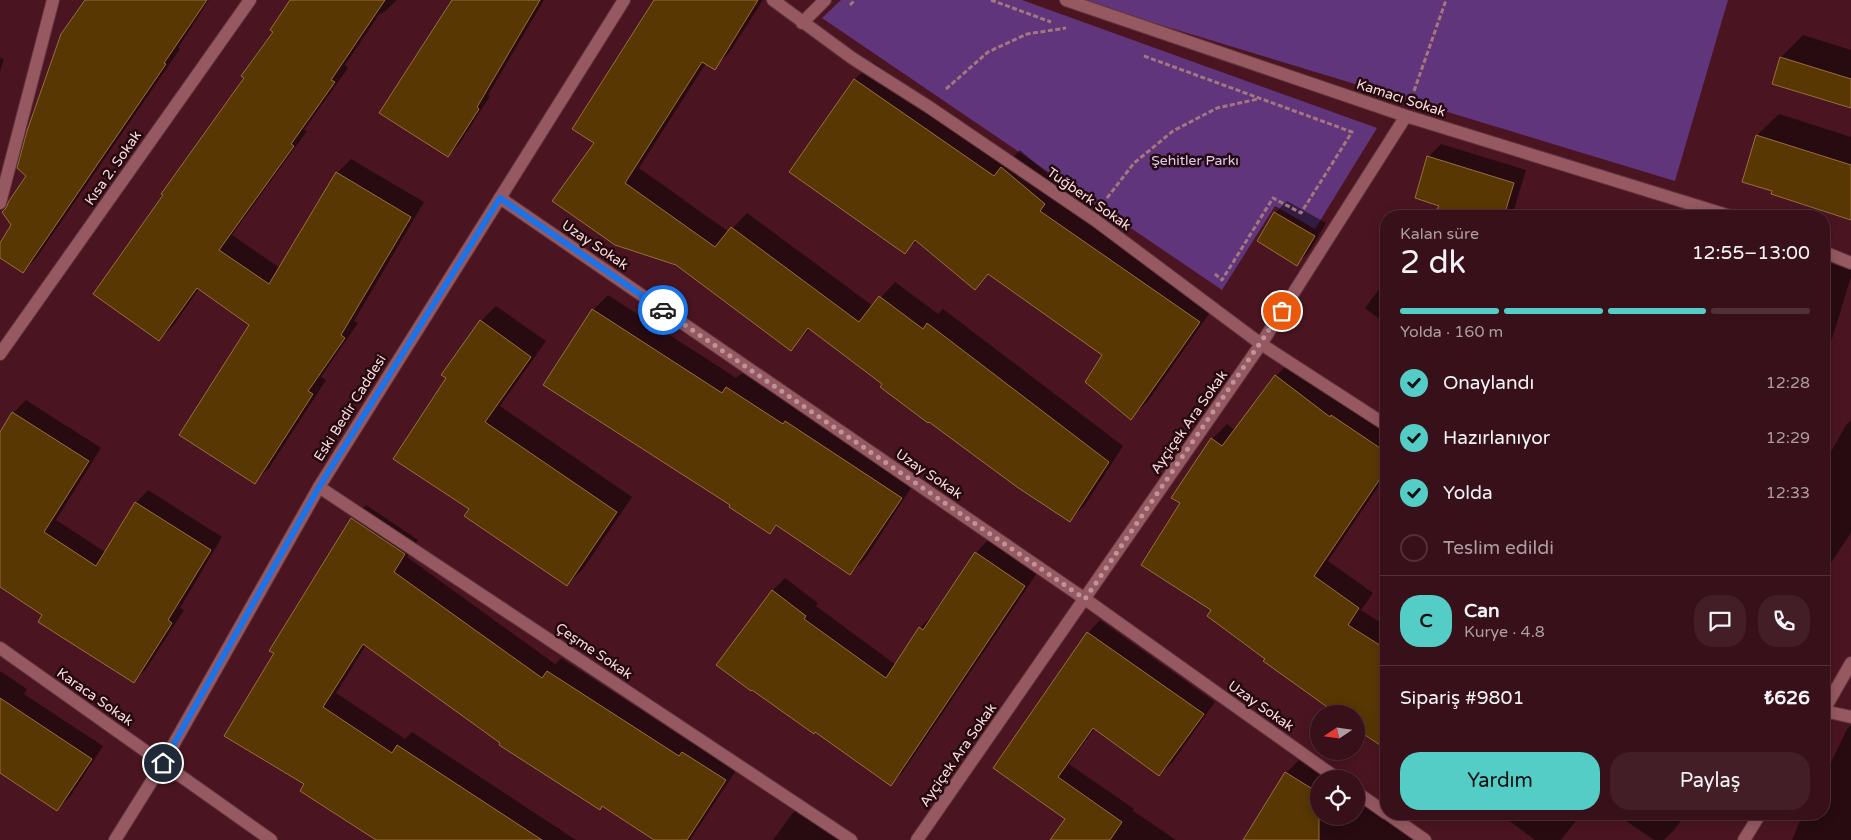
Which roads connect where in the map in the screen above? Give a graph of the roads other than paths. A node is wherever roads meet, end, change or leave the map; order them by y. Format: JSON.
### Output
{"nodes":[{"id":1,"x":53,"y":0,"type":"edge"},
{"id":2,"x":250,"y":0,"type":"edge"},
{"id":3,"x":624,"y":0,"type":"edge"},
{"id":4,"x":773,"y":0,"type":"edge"},
{"id":5,"x":825,"y":0,"type":"edge"},
{"id":6,"x":1066,"y":0,"type":"edge"},
{"id":7,"x":802,"y":23,"type":"junction"},
{"id":8,"x":1406,"y":116,"type":"junction"},
{"id":9,"x":500,"y":198,"type":"junction"},
{"id":10,"x":0,"y":203,"type":"edge"},
{"id":11,"x":1711,"y":210,"type":"edge"},
{"id":12,"x":1830,"y":254,"type":"edge"},
{"id":13,"x":1851,"y":262,"type":"edge"},
{"id":14,"x":1261,"y":344,"type":"junction"},
{"id":15,"x":0,"y":354,"type":"edge"},
{"id":16,"x":1380,"y":422,"type":"edge"},
{"id":17,"x":319,"y":487,"type":"junction"},
{"id":18,"x":1085,"y":599,"type":"junction"},
{"id":19,"x":0,"y":648,"type":"edge"},
{"id":20,"x":1851,"y":663,"type":"edge"},
{"id":21,"x":1830,"y":700,"type":"edge"},
{"id":22,"x":1830,"y":712,"type":"edge"},
{"id":23,"x":1851,"y":717,"type":"edge"},
{"id":24,"x":163,"y":763,"type":"junction"},
{"id":25,"x":1325,"y":770,"type":"edge"},
{"id":26,"x":1365,"y":798,"type":"edge"},
{"id":27,"x":1380,"y":808,"type":"edge"},
{"id":28,"x":1397,"y":820,"type":"edge"},
{"id":29,"x":1756,"y":820,"type":"edge"},
{"id":30,"x":115,"y":840,"type":"edge"},
{"id":31,"x":271,"y":840,"type":"edge"},
{"id":32,"x":851,"y":840,"type":"edge"},
{"id":33,"x":917,"y":840,"type":"edge"},
{"id":34,"x":1424,"y":840,"type":"edge"},
{"id":35,"x":1744,"y":840,"type":"edge"}],
"edges":[{"from":1,"to":10,"type":"street"},
{"from":2,"to":15,"type":"street","name":"Kısa 2. Sokak"},
{"from":3,"to":9,"type":"street","name":"Eski Bedir Caddesi"},
{"from":4,"to":7,"type":"street","name":"Tuğberk Sokak"},
{"from":5,"to":7,"type":"street"},
{"from":6,"to":8,"type":"street","name":"Kamacı Sokak"},
{"from":7,"to":14,"type":"street","name":"Tuğberk Sokak"},
{"from":8,"to":11,"type":"street","name":"Kamacı Sokak"},
{"from":8,"to":14,"type":"street","name":"Ayçiçek Ara Sokak"},
{"from":9,"to":17,"type":"street","name":"Eski Bedir Caddesi"},
{"from":9,"to":18,"type":"street","name":"Uzay Sokak"},
{"from":12,"to":13,"type":"street"},
{"from":14,"to":16,"type":"street","name":"Tuğberk Sokak"},
{"from":14,"to":18,"type":"street","name":"Ayçiçek Ara Sokak"},
{"from":17,"to":24,"type":"street","name":"Eski Bedir Caddesi"},
{"from":17,"to":32,"type":"street","name":"Çeşme Sokak"},
{"from":18,"to":25,"type":"street","name":"Uzay Sokak"},
{"from":18,"to":33,"type":"street","name":"Ayçiçek Ara Sokak"},
{"from":19,"to":24,"type":"street","name":"Karaca Sokak"},
{"from":20,"to":21,"type":"street"},
{"from":22,"to":23,"type":"street"},
{"from":24,"to":30,"type":"street","name":"Eski Bedir Caddesi"},
{"from":24,"to":31,"type":"street","name":"Karaca Sokak"},
{"from":26,"to":27,"type":"street"},
{"from":28,"to":34,"type":"street"},
{"from":29,"to":35,"type":"street"}]}
